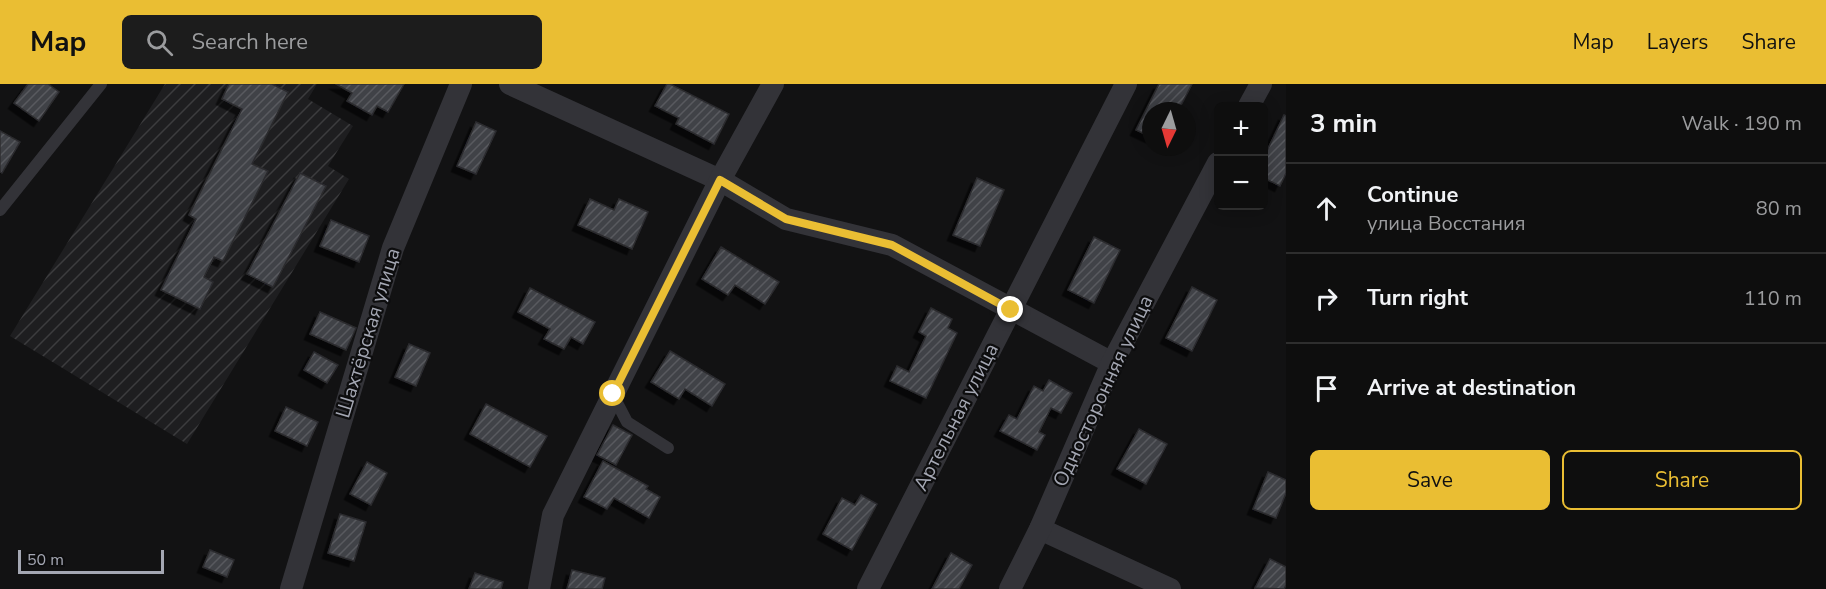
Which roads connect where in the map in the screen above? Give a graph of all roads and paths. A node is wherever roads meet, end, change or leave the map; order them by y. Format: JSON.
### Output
{"nodes":[{"id":1,"x":101,"y":84,"type":"edge"},
{"id":2,"x":461,"y":84,"type":"edge"},
{"id":3,"x":510,"y":84,"type":"edge"},
{"id":4,"x":773,"y":84,"type":"edge"},
{"id":5,"x":1126,"y":84,"type":"edge"},
{"id":6,"x":1261,"y":84,"type":"edge"},
{"id":7,"x":1251,"y":102,"type":"edge"},
{"id":8,"x":1214,"y":171,"type":"edge"},
{"id":9,"x":720,"y":180,"type":"junction"},
{"id":10,"x":0,"y":210,"type":"edge"},
{"id":11,"x":1011,"y":310,"type":"junction"},
{"id":12,"x":1112,"y":363,"type":"junction"},
{"id":13,"x":613,"y":394,"type":"junction"},
{"id":14,"x":668,"y":448,"type":"dead end"},
{"id":15,"x":1040,"y":529,"type":"junction"},
{"id":16,"x":291,"y":589,"type":"edge"},
{"id":17,"x":539,"y":589,"type":"edge"},
{"id":18,"x":868,"y":589,"type":"edge"},
{"id":19,"x":1010,"y":589,"type":"edge"},
{"id":20,"x":1170,"y":589,"type":"edge"}],
"edges":[{"from":1,"to":10,"type":"lane"},
{"from":2,"to":16,"type":"street","name":"Шахтёрская улица"},
{"from":3,"to":9,"type":"street"},
{"from":4,"to":9,"type":"street"},
{"from":5,"to":11,"type":"street","name":"Артельная улица"},
{"from":6,"to":7,"type":"street"},
{"from":8,"to":12,"type":"street","name":"Односторонняя улица"},
{"from":9,"to":11,"type":"street"},
{"from":9,"to":13,"type":"street"},
{"from":11,"to":12,"type":"street"},
{"from":11,"to":18,"type":"street","name":"Артельная улица"},
{"from":12,"to":15,"type":"street","name":"Односторонняя улица"},
{"from":13,"to":14,"type":"lane"},
{"from":13,"to":17,"type":"street"},
{"from":15,"to":19,"type":"street","name":"Односторонняя улица"},
{"from":15,"to":20,"type":"street"}]}
